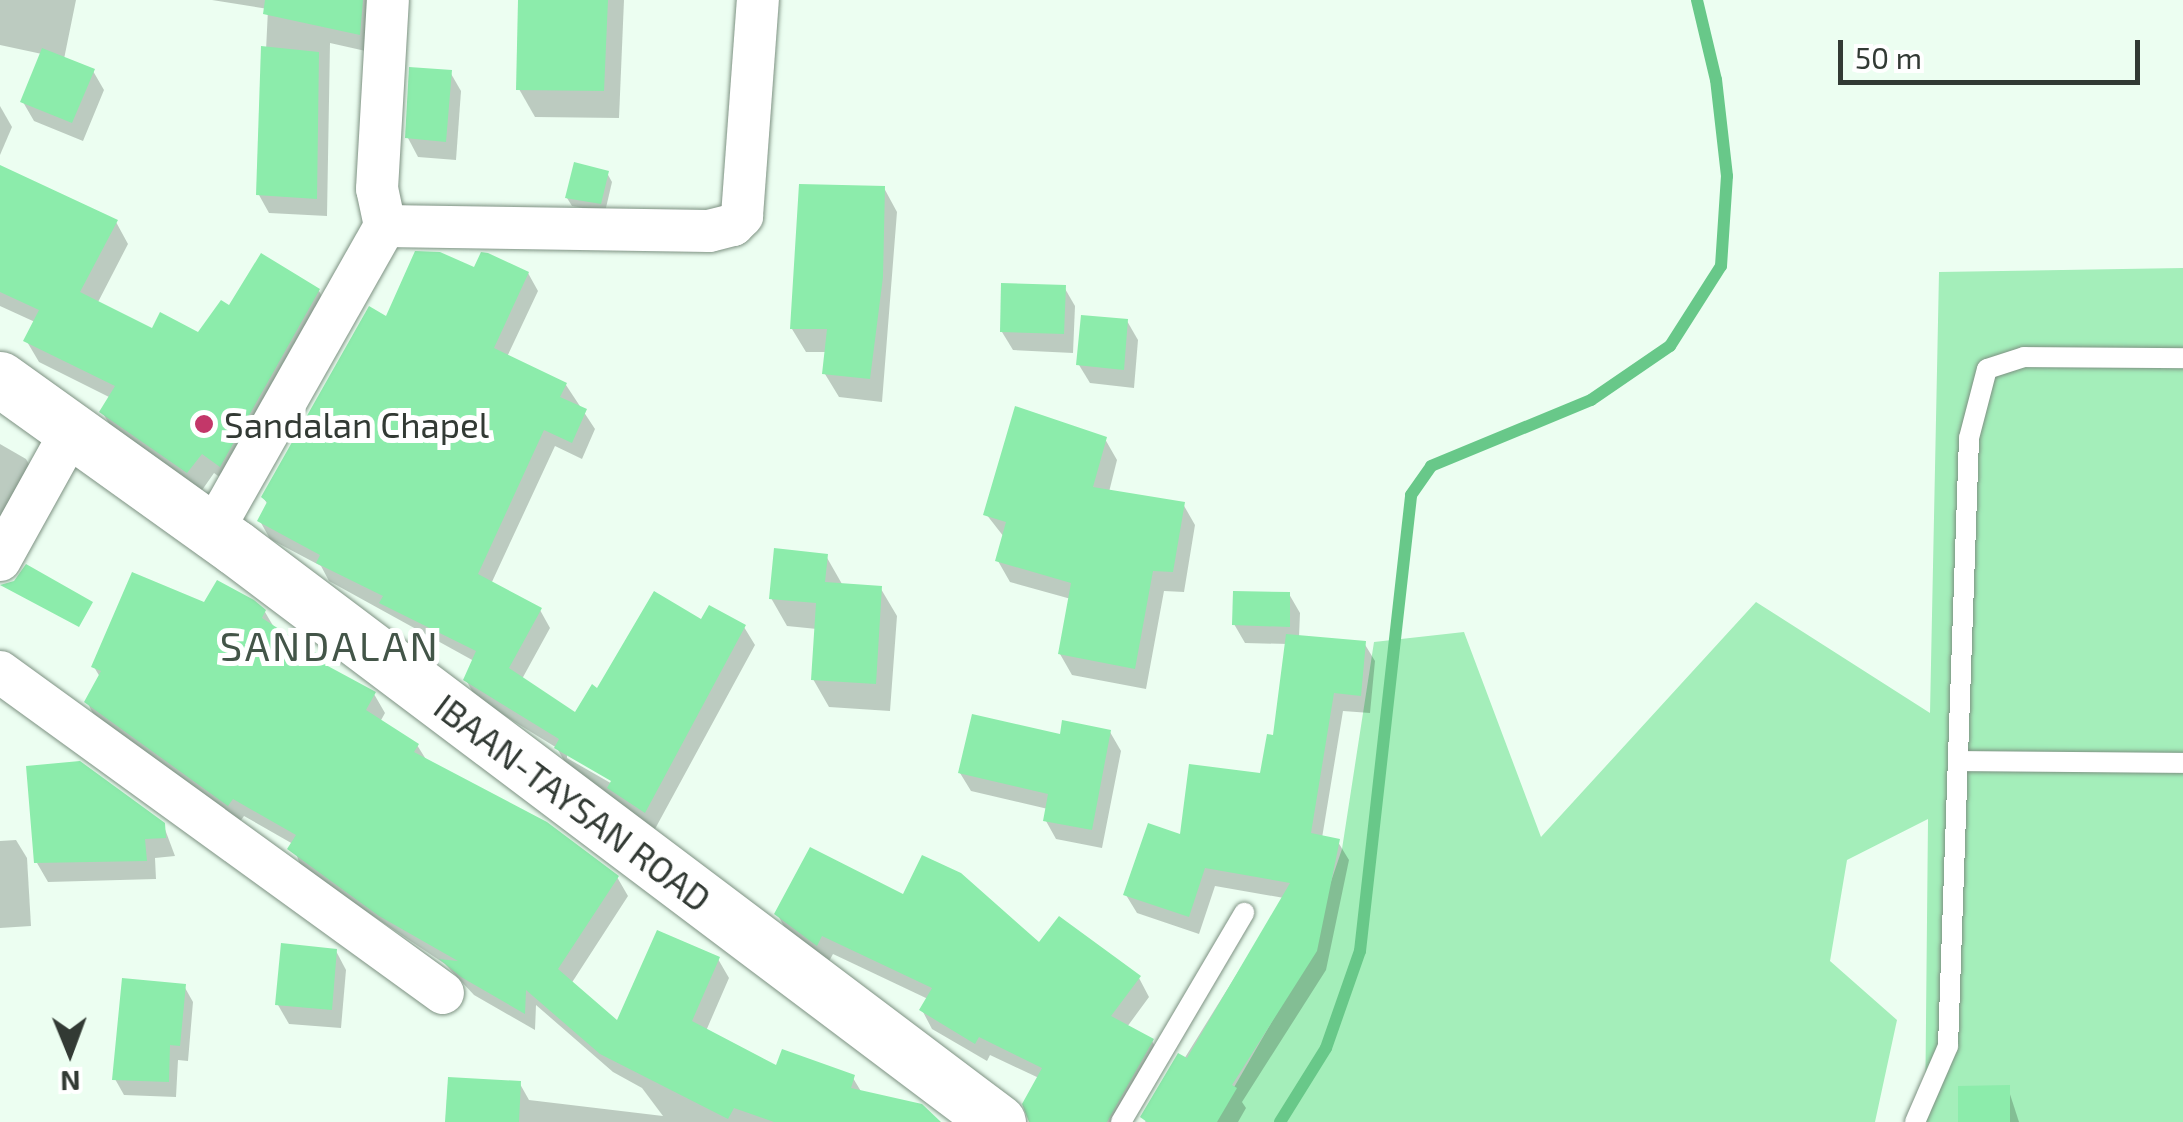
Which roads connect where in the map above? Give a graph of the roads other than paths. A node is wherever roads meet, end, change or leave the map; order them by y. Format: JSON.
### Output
{"nodes":[{"id":1,"x":388,"y":0,"type":"edge"},
{"id":2,"x":758,"y":0,"type":"edge"},
{"id":3,"x":385,"y":226,"type":"junction"},
{"id":4,"x":2183,"y":358,"type":"edge"},
{"id":5,"x":0,"y":379,"type":"edge"},
{"id":6,"x":72,"y":432,"type":"junction"},
{"id":7,"x":212,"y":530,"type":"junction"},
{"id":8,"x":0,"y":560,"type":"edge"},
{"id":9,"x":0,"y":672,"type":"edge"},
{"id":10,"x":1963,"y":762,"type":"junction"},
{"id":11,"x":2183,"y":763,"type":"edge"},
{"id":12,"x":1244,"y":913,"type":"dead end"},
{"id":13,"x":443,"y":993,"type":"dead end"},
{"id":14,"x":998,"y":1122,"type":"edge"},
{"id":15,"x":1121,"y":1122,"type":"edge"},
{"id":16,"x":1914,"y":1122,"type":"edge"}],
"edges":[{"from":1,"to":3,"type":"street"},
{"from":2,"to":3,"type":"street"},
{"from":3,"to":7,"type":"street"},
{"from":4,"to":10,"type":"lane"},
{"from":5,"to":6,"type":"main road","name":"IBAAN-TAYSAN ROAD"},
{"from":6,"to":7,"type":"main road","name":"IBAAN-TAYSAN ROAD"},
{"from":6,"to":8,"type":"street"},
{"from":7,"to":14,"type":"main road","name":"IBAAN-TAYSAN ROAD"},
{"from":9,"to":13,"type":"street"},
{"from":10,"to":11,"type":"lane"},
{"from":10,"to":16,"type":"lane"},
{"from":12,"to":15,"type":"lane"}]}
